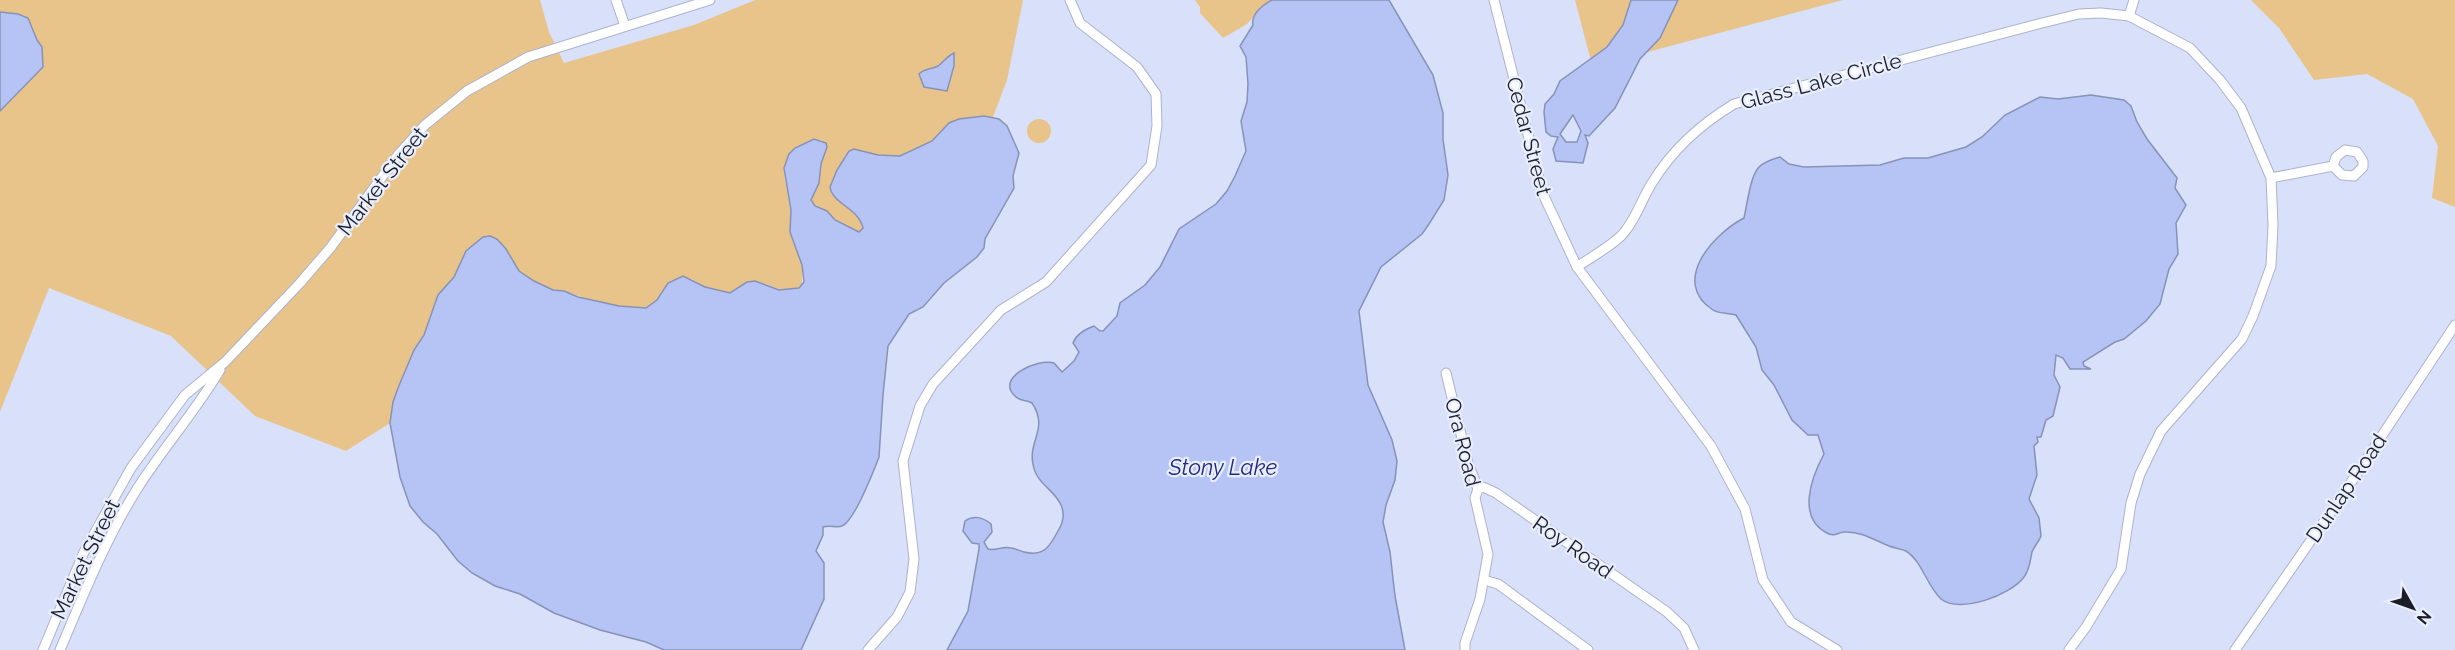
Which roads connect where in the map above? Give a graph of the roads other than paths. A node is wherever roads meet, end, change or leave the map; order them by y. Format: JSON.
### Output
{"nodes":[{"id":1,"x":616,"y":0,"type":"edge"},
{"id":2,"x":710,"y":0,"type":"edge"},
{"id":3,"x":1070,"y":0,"type":"edge"},
{"id":4,"x":1494,"y":0,"type":"edge"},
{"id":5,"x":2134,"y":0,"type":"edge"},
{"id":6,"x":2130,"y":16,"type":"junction"},
{"id":7,"x":625,"y":26,"type":"junction"},
{"id":8,"x":2333,"y":166,"type":"dead end"},
{"id":9,"x":2271,"y":178,"type":"junction"},
{"id":10,"x":1577,"y":267,"type":"junction"},
{"id":11,"x":2455,"y":325,"type":"edge"},
{"id":12,"x":225,"y":362,"type":"junction"},
{"id":13,"x":1446,"y":373,"type":"dead end"},
{"id":14,"x":1478,"y":489,"type":"junction"},
{"id":15,"x":1484,"y":580,"type":"junction"},
{"id":16,"x":43,"y":650,"type":"edge"},
{"id":17,"x":60,"y":650,"type":"edge"},
{"id":18,"x":868,"y":650,"type":"edge"},
{"id":19,"x":1465,"y":650,"type":"edge"},
{"id":20,"x":1588,"y":650,"type":"edge"},
{"id":21,"x":1694,"y":650,"type":"edge"},
{"id":22,"x":1837,"y":650,"type":"edge"},
{"id":23,"x":2069,"y":650,"type":"edge"},
{"id":24,"x":2235,"y":650,"type":"edge"}],
"edges":[{"from":1,"to":7,"type":"street"},
{"from":2,"to":7,"type":"street","name":"Market Street"},
{"from":3,"to":18,"type":"street"},
{"from":4,"to":10,"type":"street","name":"Cedar Street"},
{"from":5,"to":6,"type":"street"},
{"from":6,"to":9,"type":"street","name":"Glass Lake Circle"},
{"from":6,"to":10,"type":"street","name":"Glass Lake Circle"},
{"from":7,"to":12,"type":"street","name":"Market Street"},
{"from":8,"to":9,"type":"street"},
{"from":9,"to":23,"type":"street","name":"Glass Lake Circle"},
{"from":10,"to":22,"type":"street"},
{"from":11,"to":24,"type":"street","name":"Dunlap Road"},
{"from":12,"to":16,"type":"street","name":"Market Street"},
{"from":12,"to":17,"type":"street","name":"Market Street"},
{"from":13,"to":14,"type":"street","name":"Ora Road"},
{"from":14,"to":15,"type":"street","name":"Ora Road"},
{"from":14,"to":21,"type":"street","name":"Roy Road"},
{"from":15,"to":19,"type":"street","name":"Ora Road"},
{"from":15,"to":20,"type":"street"}]}
